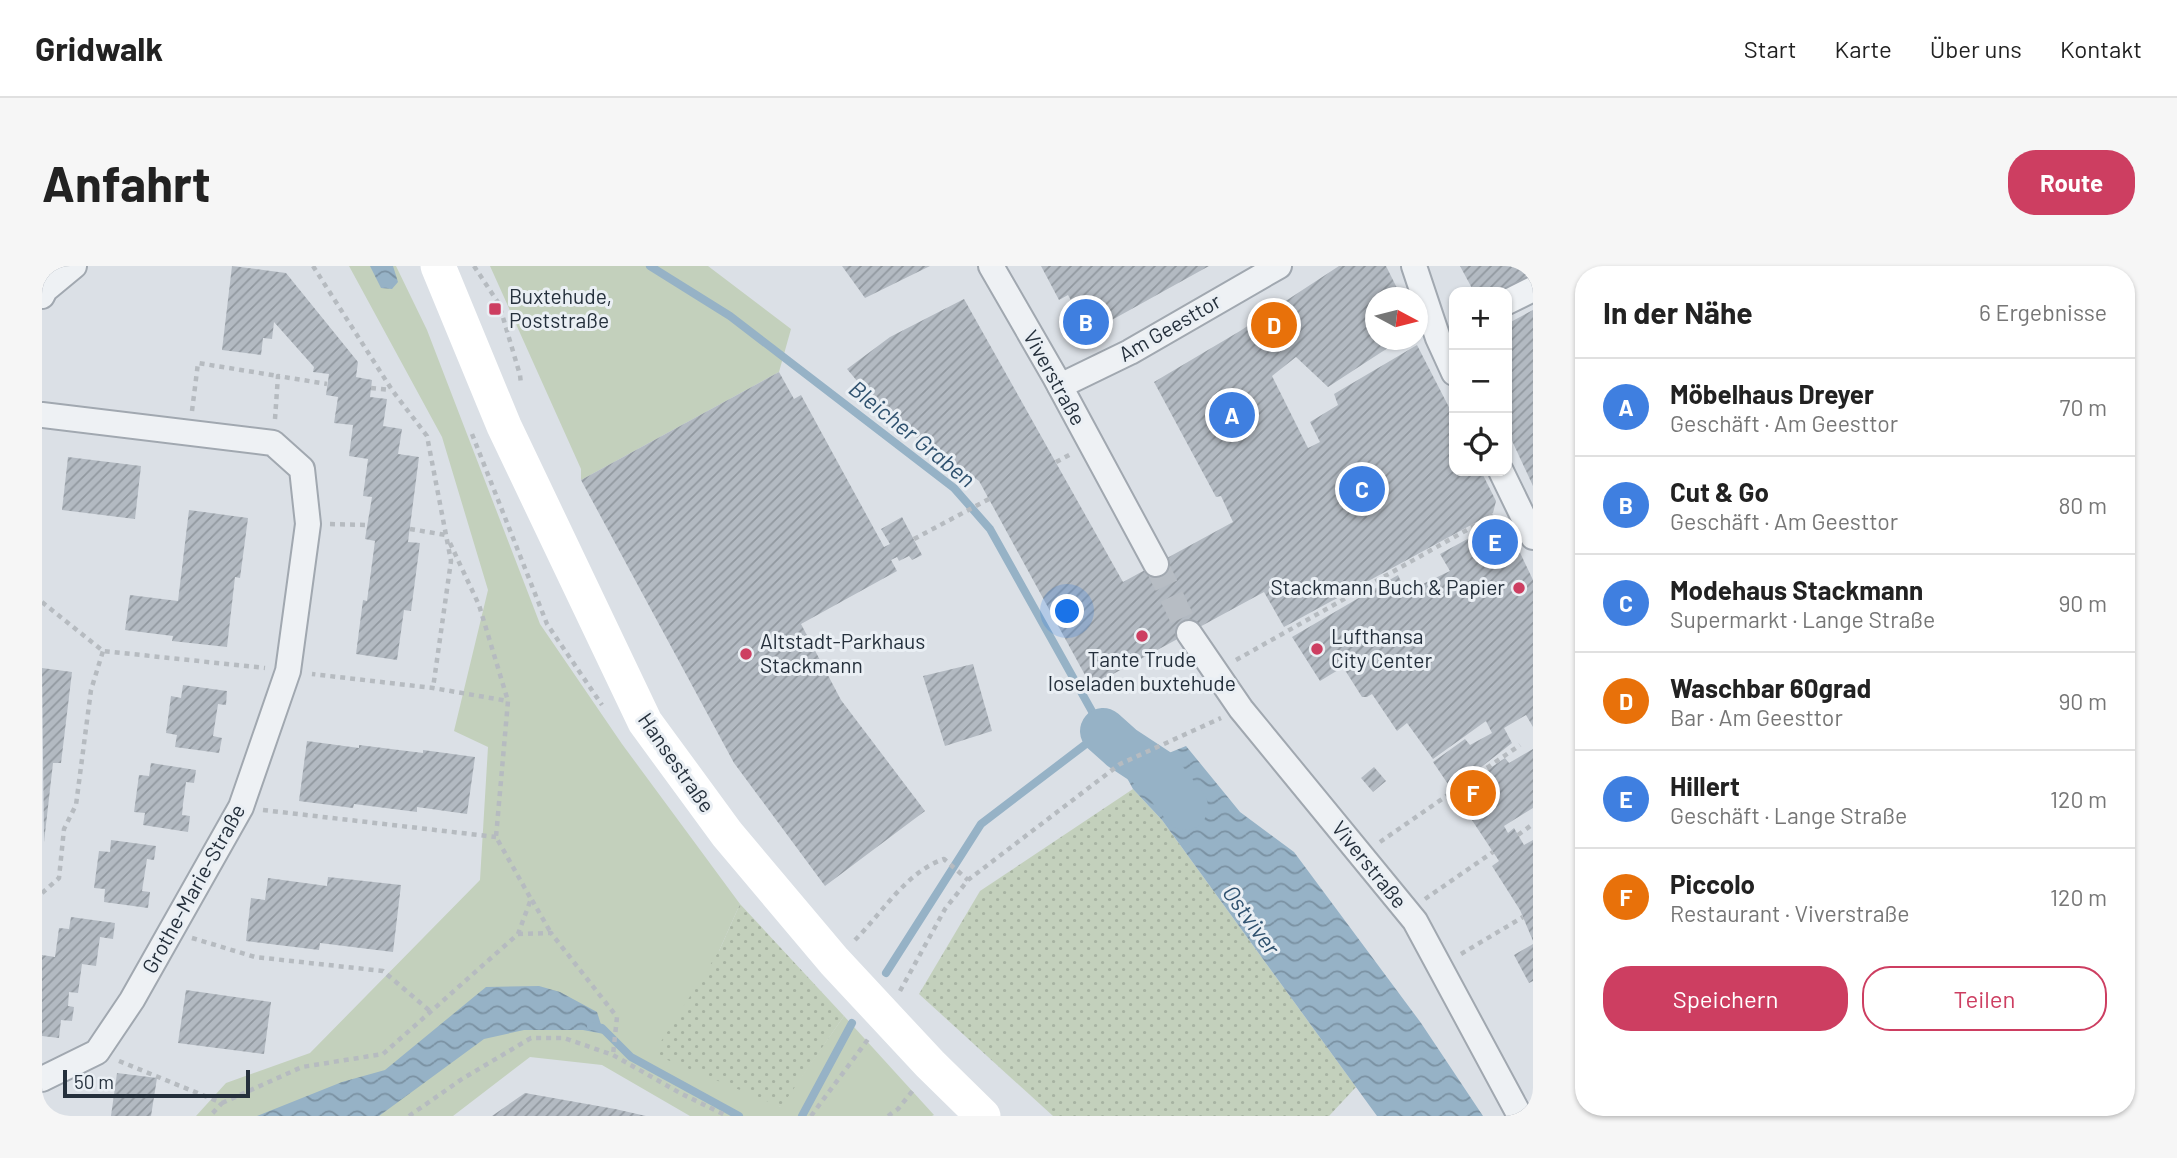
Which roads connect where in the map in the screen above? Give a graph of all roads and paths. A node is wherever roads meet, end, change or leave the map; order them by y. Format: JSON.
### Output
{"nodes":[{"id":1,"x":74,"y":266,"type":"edge"},
{"id":2,"x":313,"y":266,"type":"edge"},
{"id":3,"x":438,"y":266,"type":"edge"},
{"id":4,"x":474,"y":266,"type":"edge"},
{"id":5,"x":990,"y":266,"type":"edge"},
{"id":6,"x":1279,"y":266,"type":"edge"},
{"id":7,"x":1414,"y":266,"type":"edge"},
{"id":8,"x":1533,"y":289,"type":"edge"},
{"id":9,"x":42,"y":296,"type":"edge"},
{"id":10,"x":1512,"y":300,"type":"edge"},
{"id":11,"x":1446,"y":334,"type":"edge"},
{"id":12,"x":278,"y":376,"type":"junction"},
{"id":13,"x":327,"y":384,"type":"dead end"},
{"id":14,"x":521,"y":386,"type":"dead end"},
{"id":15,"x":1060,"y":386,"type":"junction"},
{"id":16,"x":371,"y":388,"type":"dead end"},
{"id":17,"x":392,"y":390,"type":"junction"},
{"id":18,"x":42,"y":415,"type":"edge"},
{"id":19,"x":189,"y":433,"type":"junction"},
{"id":20,"x":273,"y":443,"type":"junction"},
{"id":21,"x":1504,"y":476,"type":"edge"},
{"id":22,"x":989,"y":499,"type":"dead end"},
{"id":23,"x":1517,"y":503,"type":"junction"},
{"id":24,"x":308,"y":524,"type":"junction"},
{"id":25,"x":368,"y":525,"type":"dead end"},
{"id":26,"x":410,"y":529,"type":"dead end"},
{"id":27,"x":446,"y":534,"type":"junction"},
{"id":28,"x":1533,"y":537,"type":"edge"},
{"id":29,"x":914,"y":539,"type":"dead end"},
{"id":30,"x":1156,"y":564,"type":"tunnel mouth"},
{"id":31,"x":42,"y":602,"type":"edge"},
{"id":32,"x":1189,"y":632,"type":"tunnel mouth"},
{"id":33,"x":103,"y":651,"type":"junction"},
{"id":34,"x":288,"y":671,"type":"junction"},
{"id":35,"x":1216,"y":671,"type":"junction"},
{"id":36,"x":433,"y":688,"type":"junction"},
{"id":37,"x":508,"y":701,"type":"junction"},
{"id":38,"x":1241,"y":709,"type":"junction"},
{"id":39,"x":1520,"y":745,"type":"dead end"},
{"id":40,"x":241,"y":807,"type":"junction"},
{"id":41,"x":1533,"y":824,"type":"edge"},
{"id":42,"x":1518,"y":835,"type":"dead end"},
{"id":43,"x":496,"y":837,"type":"junction"},
{"id":44,"x":1493,"y":852,"type":"dead end"},
{"id":45,"x":1361,"y":856,"type":"junction"},
{"id":46,"x":968,"y":880,"type":"junction"},
{"id":47,"x":42,"y":893,"type":"edge"},
{"id":48,"x":531,"y":899,"type":"junction"},
{"id":49,"x":1407,"y":912,"type":"junction"},
{"id":50,"x":1523,"y":917,"type":"dead end"},
{"id":51,"x":171,"y":931,"type":"junction"},
{"id":52,"x":551,"y":933,"type":"junction"},
{"id":53,"x":517,"y":934,"type":"junction"},
{"id":54,"x":834,"y":961,"type":"junction"},
{"id":55,"x":1439,"y":967,"type":"junction"},
{"id":56,"x":891,"y":990,"type":"dead end"},
{"id":57,"x":899,"y":993,"type":"dead end"},
{"id":58,"x":900,"y":1000,"type":"dead end"},
{"id":59,"x":430,"y":1011,"type":"junction"},
{"id":60,"x":869,"y":1038,"type":"dead end"},
{"id":61,"x":97,"y":1052,"type":"junction"},
{"id":62,"x":614,"y":1052,"type":"junction"},
{"id":63,"x":930,"y":1064,"type":"junction"},
{"id":64,"x":42,"y":1079,"type":"edge"},
{"id":65,"x":222,"y":1103,"type":"junction"},
{"id":66,"x":978,"y":1115,"type":"edge"},
{"id":67,"x":210,"y":1116,"type":"edge"},
{"id":68,"x":409,"y":1116,"type":"edge"},
{"id":69,"x":727,"y":1116,"type":"edge"},
{"id":70,"x":811,"y":1116,"type":"edge"},
{"id":71,"x":888,"y":1116,"type":"edge"},
{"id":72,"x":1520,"y":1116,"type":"edge"}],
"edges":[{"from":1,"to":9,"type":"street"},
{"from":2,"to":17,"type":"path"},
{"from":3,"to":54,"type":"street","name":"Hansestraße"},
{"from":4,"to":14,"type":"path"},
{"from":5,"to":15,"type":"street","name":"Viverstraße"},
{"from":6,"to":15,"type":"street","name":"Am Geesttor"},
{"from":7,"to":11,"type":"street"},
{"from":8,"to":10,"type":"street"},
{"from":12,"to":13,"type":"path"},
{"from":12,"to":19,"type":"path"},
{"from":12,"to":20,"type":"path"},
{"from":15,"to":30,"type":"street","name":"Viverstraße"},
{"from":16,"to":17,"type":"path"},
{"from":17,"to":27,"type":"path"},
{"from":18,"to":19,"type":"street"},
{"from":19,"to":20,"type":"street"},
{"from":20,"to":24,"type":"street","name":"Grothe-Marie-Straße"},
{"from":21,"to":23,"type":"street"},
{"from":22,"to":29,"type":"path"},
{"from":23,"to":28,"type":"street"},
{"from":23,"to":35,"type":"path"},
{"from":24,"to":25,"type":"path"},
{"from":24,"to":34,"type":"street","name":"Grothe-Marie-Straße"},
{"from":26,"to":27,"type":"path"},
{"from":27,"to":36,"type":"path"},
{"from":27,"to":37,"type":"path"},
{"from":31,"to":33,"type":"path"},
{"from":32,"to":35,"type":"street","name":"Viverstraße"},
{"from":33,"to":34,"type":"path"},
{"from":33,"to":47,"type":"path"},
{"from":34,"to":36,"type":"path"},
{"from":34,"to":40,"type":"street","name":"Grothe-Marie-Straße"},
{"from":35,"to":38,"type":"street","name":"Viverstraße"},
{"from":36,"to":37,"type":"path"},
{"from":37,"to":43,"type":"path"},
{"from":38,"to":45,"type":"street","name":"Viverstraße"},
{"from":38,"to":46,"type":"path"},
{"from":39,"to":45,"type":"path"},
{"from":40,"to":43,"type":"path"},
{"from":40,"to":51,"type":"street","name":"Grothe-Marie-Straße"},
{"from":41,"to":42,"type":"path"},
{"from":43,"to":48,"type":"path"},
{"from":44,"to":49,"type":"path"},
{"from":45,"to":49,"type":"street","name":"Viverstraße"},
{"from":46,"to":54,"type":"path"},
{"from":46,"to":57,"type":"path"},
{"from":48,"to":52,"type":"path"},
{"from":48,"to":53,"type":"path"},
{"from":49,"to":55,"type":"street","name":"Viverstraße"},
{"from":50,"to":55,"type":"path"},
{"from":51,"to":59,"type":"path"},
{"from":51,"to":61,"type":"street","name":"Grothe-Marie-Straße"},
{"from":52,"to":53,"type":"path"},
{"from":52,"to":62,"type":"path"},
{"from":53,"to":59,"type":"path"},
{"from":54,"to":63,"type":"street","name":"Hansestraße"},
{"from":55,"to":72,"type":"street","name":"Viverstraße"},
{"from":56,"to":58,"type":"path"},
{"from":59,"to":65,"type":"path"},
{"from":60,"to":70,"type":"path"},
{"from":61,"to":64,"type":"street","name":"Grothe-Marie-Straße"},
{"from":61,"to":65,"type":"path"},
{"from":62,"to":68,"type":"path"},
{"from":62,"to":69,"type":"path"},
{"from":63,"to":66,"type":"street","name":"Hansestraße"},
{"from":63,"to":71,"type":"path"},
{"from":65,"to":67,"type":"path"}]}
